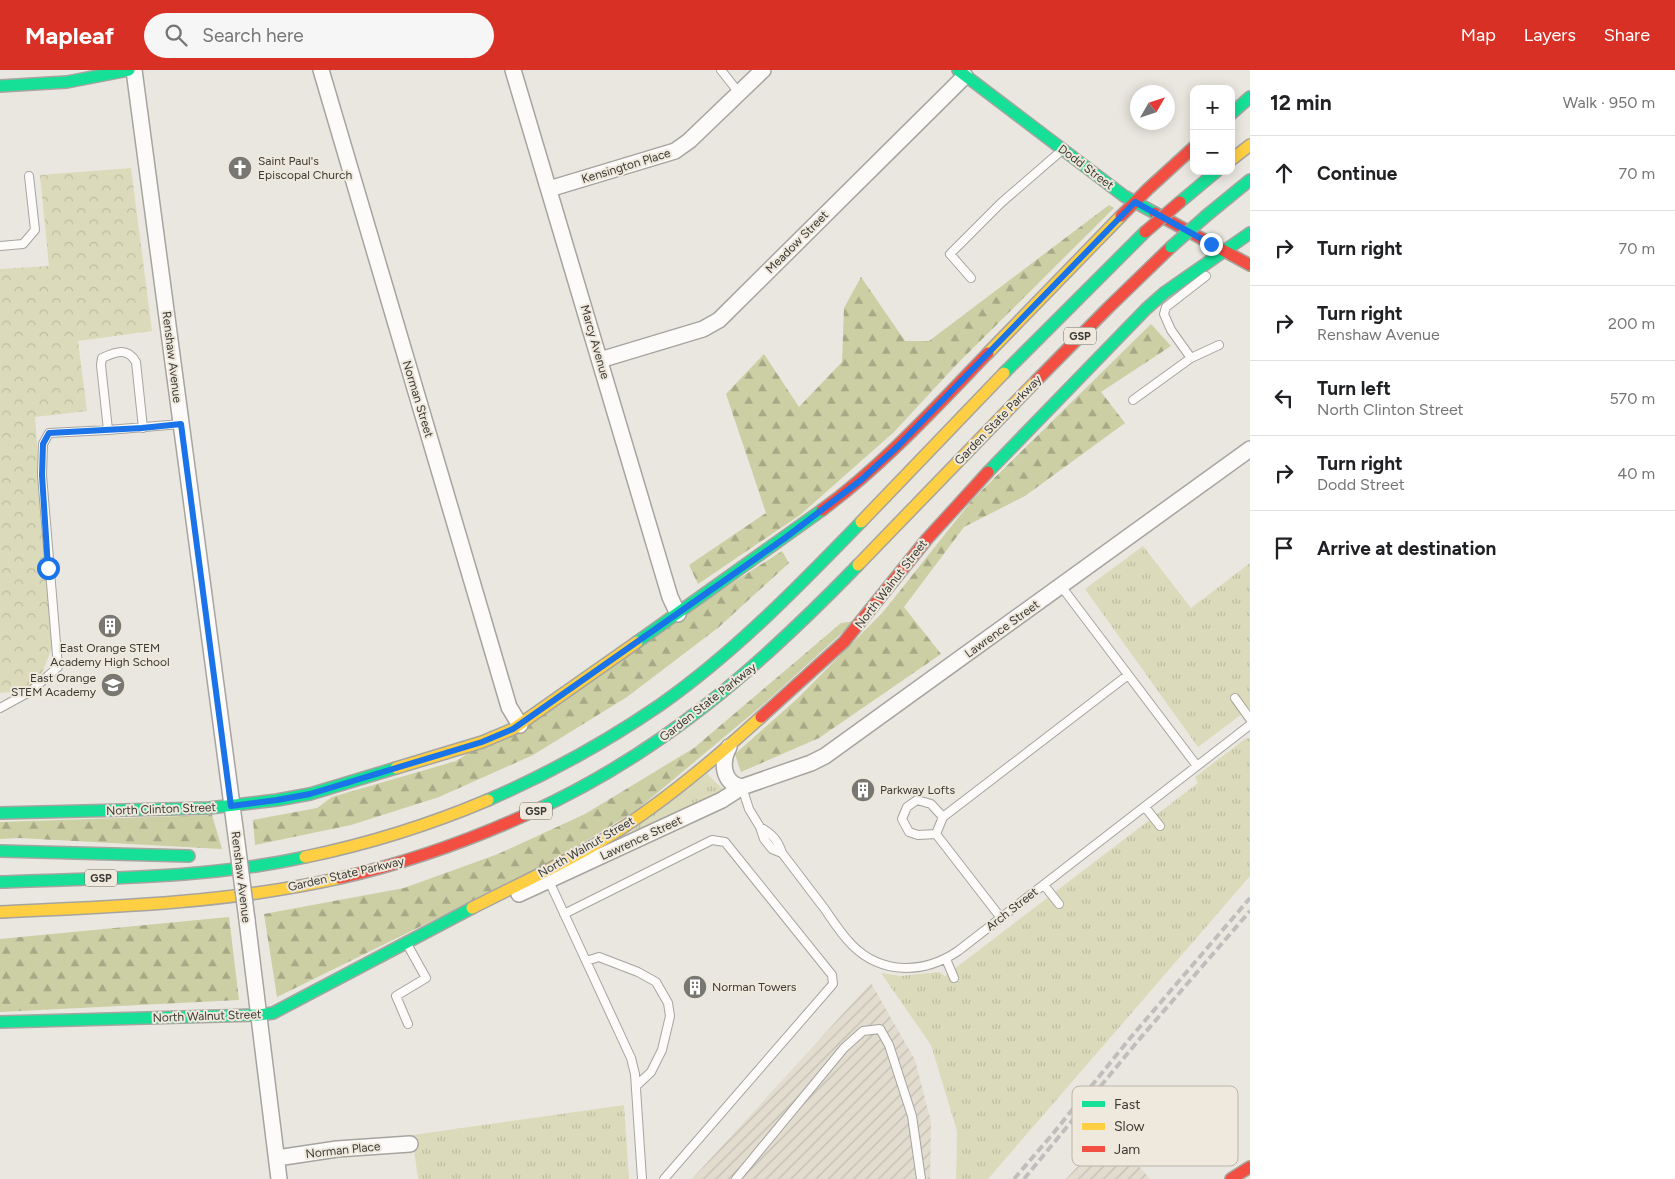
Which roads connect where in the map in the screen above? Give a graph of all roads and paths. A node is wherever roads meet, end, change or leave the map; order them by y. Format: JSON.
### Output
{"nodes":[{"id":1,"x":128,"y":70,"type":"edge"},
{"id":2,"x":134,"y":70,"type":"edge"},
{"id":3,"x":321,"y":70,"type":"edge"},
{"id":4,"x":513,"y":70,"type":"edge"},
{"id":5,"x":721,"y":70,"type":"edge"},
{"id":6,"x":763,"y":70,"type":"edge"},
{"id":7,"x":962,"y":73,"type":"edge"},
{"id":8,"x":83,"y":75,"type":"edge"},
{"id":9,"x":0,"y":86,"type":"edge"},
{"id":10,"x":739,"y":93,"type":"junction"},
{"id":11,"x":1250,"y":97,"type":"edge"},
{"id":12,"x":1235,"y":110,"type":"edge"},
{"id":13,"x":1250,"y":145,"type":"edge"},
{"id":14,"x":1063,"y":149,"type":"junction"},
{"id":15,"x":1190,"y":151,"type":"edge"},
{"id":16,"x":1235,"y":157,"type":"edge"},
{"id":17,"x":1212,"y":175,"type":"edge"},
{"id":18,"x":29,"y":176,"type":"dead end"},
{"id":19,"x":1250,"y":180,"type":"edge"},
{"id":20,"x":549,"y":189,"type":"junction"},
{"id":21,"x":1250,"y":190,"type":"edge"},
{"id":22,"x":1135,"y":202,"type":"junction"},
{"id":23,"x":1206,"y":216,"type":"junction"},
{"id":24,"x":1250,"y":233,"type":"edge"},
{"id":25,"x":0,"y":246,"type":"edge"},
{"id":26,"x":1224,"y":251,"type":"junction"},
{"id":27,"x":1207,"y":263,"type":"junction"},
{"id":28,"x":1250,"y":265,"type":"edge"},
{"id":29,"x":971,"y":278,"type":"dead end"},
{"id":30,"x":1219,"y":346,"type":"dead end"},
{"id":31,"x":1191,"y":358,"type":"junction"},
{"id":32,"x":600,"y":360,"type":"junction"},
{"id":33,"x":1133,"y":400,"type":"dead end"},
{"id":34,"x":181,"y":424,"type":"junction"},
{"id":35,"x":142,"y":428,"type":"junction"},
{"id":36,"x":108,"y":430,"type":"junction"},
{"id":37,"x":1250,"y":449,"type":"edge"},
{"id":38,"x":1061,"y":586,"type":"junction"},
{"id":39,"x":678,"y":614,"type":"junction"},
{"id":40,"x":1128,"y":675,"type":"junction"},
{"id":41,"x":1235,"y":698,"type":"dead end"},
{"id":42,"x":0,"y":708,"type":"edge"},
{"id":43,"x":1250,"y":719,"type":"edge"},
{"id":44,"x":520,"y":725,"type":"junction"},
{"id":45,"x":1250,"y":725,"type":"edge"},
{"id":46,"x":731,"y":745,"type":"junction"},
{"id":47,"x":1197,"y":766,"type":"junction"},
{"id":48,"x":742,"y":787,"type":"junction"},
{"id":49,"x":231,"y":806,"type":"junction"},
{"id":50,"x":1144,"y":807,"type":"junction"},
{"id":51,"x":0,"y":813,"type":"edge"},
{"id":52,"x":943,"y":817,"type":"junction"},
{"id":53,"x":1160,"y":826,"type":"dead end"},
{"id":54,"x":936,"y":834,"type":"junction"},
{"id":55,"x":0,"y":851,"type":"edge"},
{"id":56,"x":205,"y":857,"type":"dead end"},
{"id":57,"x":225,"y":857,"type":"dead end"},
{"id":58,"x":295,"y":858,"type":"junction"},
{"id":59,"x":549,"y":881,"type":"junction"},
{"id":60,"x":0,"y":882,"type":"edge"},
{"id":61,"x":1044,"y":884,"type":"junction"},
{"id":62,"x":1059,"y":904,"type":"dead end"},
{"id":63,"x":58,"y":910,"type":"junction"},
{"id":64,"x":0,"y":912,"type":"edge"},
{"id":65,"x":564,"y":914,"type":"junction"},
{"id":66,"x":0,"y":917,"type":"edge"},
{"id":67,"x":1001,"y":918,"type":"junction"},
{"id":68,"x":428,"y":932,"type":"junction"},
{"id":69,"x":406,"y":942,"type":"junction"},
{"id":70,"x":946,"y":959,"type":"junction"},
{"id":71,"x":586,"y":960,"type":"junction"},
{"id":72,"x":954,"y":978,"type":"dead end"},
{"id":73,"x":259,"y":1015,"type":"junction"},
{"id":74,"x":0,"y":1022,"type":"edge"},
{"id":75,"x":408,"y":1024,"type":"dead end"},
{"id":76,"x":636,"y":1086,"type":"junction"},
{"id":77,"x":410,"y":1144,"type":"dead end"},
{"id":78,"x":277,"y":1158,"type":"junction"},
{"id":79,"x":1250,"y":1168,"type":"edge"},
{"id":80,"x":279,"y":1179,"type":"edge"},
{"id":81,"x":642,"y":1179,"type":"edge"},
{"id":82,"x":664,"y":1179,"type":"edge"},
{"id":83,"x":736,"y":1179,"type":"edge"},
{"id":84,"x":921,"y":1179,"type":"edge"},
{"id":85,"x":1231,"y":1179,"type":"edge"}],
"edges":[{"from":1,"to":8,"type":"main road"},
{"from":2,"to":34,"type":"street","name":"Renshaw Avenue"},
{"from":3,"to":44,"type":"street","name":"Norman Street"},
{"from":4,"to":20,"type":"street","name":"Marcy Avenue"},
{"from":5,"to":10,"type":"lane"},
{"from":6,"to":10,"type":"street","name":"Kensington Place"},
{"from":7,"to":14,"type":"main road","name":"Dodd Street"},
{"from":7,"to":32,"type":"street","name":"Meadow Street"},
{"from":8,"to":9,"type":"main road"},
{"from":10,"to":20,"type":"street","name":"Kensington Place"},
{"from":11,"to":12,"type":"main road"},
{"from":13,"to":16,"type":"main road"},
{"from":14,"to":22,"type":"main road","name":"Dodd Street"},
{"from":14,"to":29,"type":"lane"},
{"from":15,"to":22,"type":"main road","name":"North Clinton Street"},
{"from":17,"to":58,"type":"main road","name":"Garden State Parkway","number":"GSP","bridge":true},
{"from":18,"to":25,"type":"lane"},
{"from":19,"to":23,"type":"main road","name":"Garden State Parkway","number":"GSP"},
{"from":20,"to":32,"type":"street","name":"Marcy Avenue"},
{"from":21,"to":23,"type":"main road"},
{"from":22,"to":26,"type":"main road","name":"Dodd Street"},
{"from":22,"to":39,"type":"main road","name":"North Clinton Street"},
{"from":23,"to":63,"type":"main road","name":"Garden State Parkway","number":"GSP","bridge":true},
{"from":24,"to":26,"type":"main road","name":"North Walnut Street"},
{"from":26,"to":27,"type":"main road","name":"North Walnut Street"},
{"from":26,"to":28,"type":"main road","name":"Dodd Street"},
{"from":27,"to":31,"type":"lane"},
{"from":27,"to":46,"type":"main road","name":"North Walnut Street"},
{"from":30,"to":31,"type":"lane"},
{"from":31,"to":33,"type":"lane"},
{"from":32,"to":39,"type":"street","name":"Marcy Avenue"},
{"from":34,"to":35,"type":"lane"},
{"from":34,"to":49,"type":"street","name":"Renshaw Avenue"},
{"from":35,"to":36,"type":"lane"},
{"from":35,"to":36,"type":"lane"},
{"from":36,"to":42,"type":"lane"},
{"from":37,"to":38,"type":"street","name":"Lawrence Street"},
{"from":38,"to":40,"type":"lane"},
{"from":38,"to":48,"type":"street","name":"Lawrence Street"},
{"from":39,"to":44,"type":"main road","name":"North Clinton Street"},
{"from":40,"to":47,"type":"lane"},
{"from":40,"to":52,"type":"lane"},
{"from":41,"to":43,"type":"lane"},
{"from":44,"to":49,"type":"main road","name":"North Clinton Street"},
{"from":45,"to":47,"type":"lane","name":"Arch Street"},
{"from":46,"to":48,"type":"street"},
{"from":46,"to":68,"type":"main road","name":"North Walnut Street"},
{"from":47,"to":50,"type":"lane","name":"Arch Street"},
{"from":48,"to":59,"type":"street","name":"Lawrence Street"},
{"from":48,"to":70,"type":"lane","name":"Arch Street"},
{"from":49,"to":51,"type":"main road","name":"North Clinton Street"},
{"from":49,"to":73,"type":"street","name":"Renshaw Avenue","bridge":true},
{"from":50,"to":53,"type":"lane"},
{"from":50,"to":61,"type":"lane","name":"Arch Street"},
{"from":52,"to":54,"type":"lane"},
{"from":52,"to":54,"type":"lane"},
{"from":54,"to":67,"type":"lane"},
{"from":55,"to":56,"type":"main road"},
{"from":57,"to":58,"type":"main road"},
{"from":58,"to":60,"type":"main road","name":"Garden State Parkway","number":"GSP"},
{"from":59,"to":65,"type":"lane"},
{"from":59,"to":68,"type":"street","name":"Lawrence Street"},
{"from":61,"to":62,"type":"lane"},
{"from":61,"to":67,"type":"lane","name":"Arch Street"},
{"from":63,"to":64,"type":"main road","name":"Garden State Parkway","number":"GSP"},
{"from":63,"to":66,"type":"main road"},
{"from":65,"to":71,"type":"lane"},
{"from":65,"to":82,"type":"lane"},
{"from":67,"to":70,"type":"lane","name":"Arch Street"},
{"from":68,"to":69,"type":"main road","name":"North Walnut Street"},
{"from":69,"to":73,"type":"main road","name":"North Walnut Street"},
{"from":69,"to":75,"type":"lane"},
{"from":70,"to":72,"type":"lane"},
{"from":71,"to":76,"type":"lane"},
{"from":71,"to":76,"type":"lane"},
{"from":73,"to":74,"type":"main road","name":"North Walnut Street"},
{"from":73,"to":78,"type":"street","name":"Renshaw Avenue"},
{"from":76,"to":81,"type":"lane"},
{"from":77,"to":78,"type":"street","name":"Norman Place"},
{"from":78,"to":80,"type":"street","name":"Renshaw Avenue"},
{"from":79,"to":85,"type":"main road"},
{"from":83,"to":84,"type":"lane"}]}
